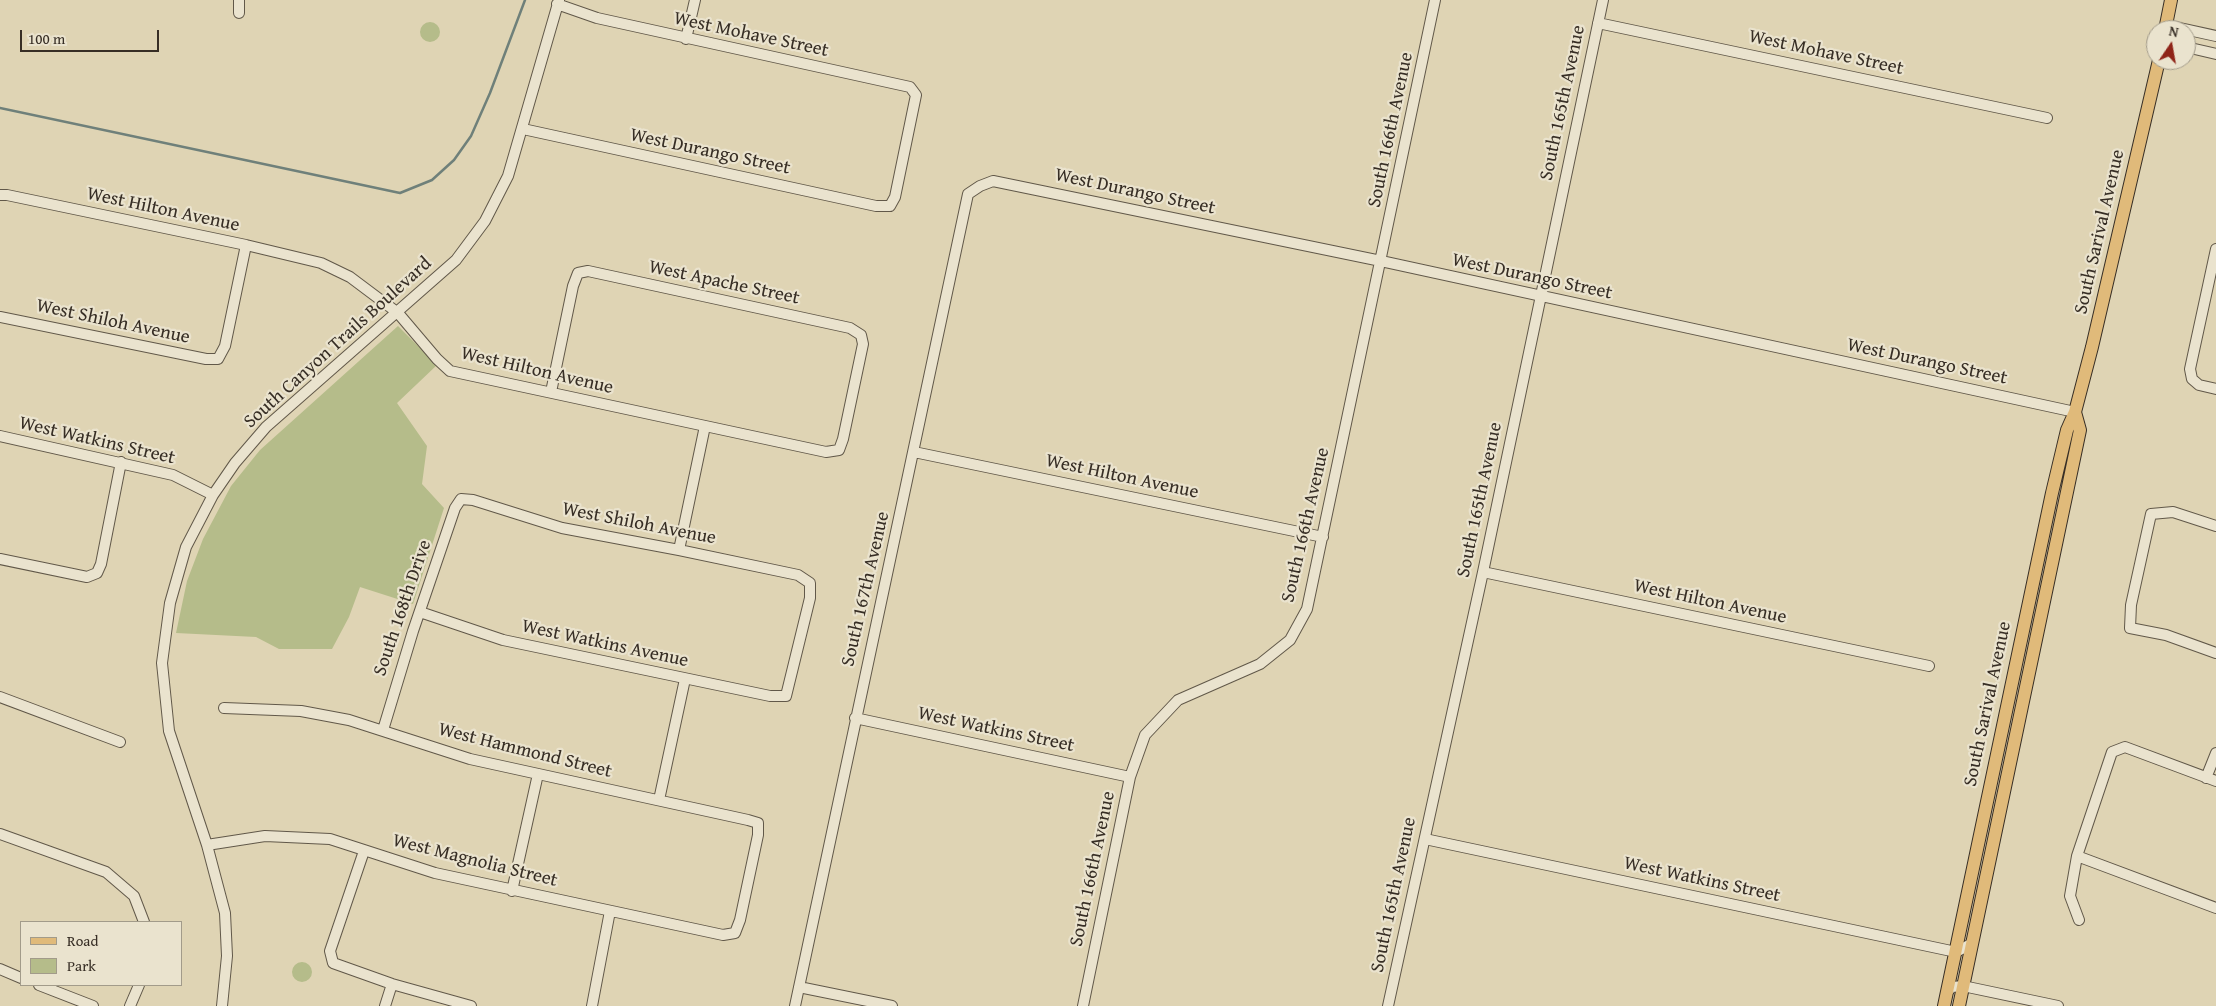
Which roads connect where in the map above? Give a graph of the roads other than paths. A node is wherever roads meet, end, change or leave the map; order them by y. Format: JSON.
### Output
{"nodes":[{"id":1,"x":239,"y":0,"type":"edge"},
{"id":2,"x":694,"y":0,"type":"edge"},
{"id":3,"x":1435,"y":0,"type":"edge"},
{"id":4,"x":1603,"y":0,"type":"edge"},
{"id":5,"x":2171,"y":0,"type":"edge"},
{"id":6,"x":558,"y":2,"type":"edge"},
{"id":7,"x":239,"y":13,"type":"dead end"},
{"id":8,"x":2167,"y":20,"type":"edge"},
{"id":9,"x":1598,"y":23,"type":"junction"},
{"id":10,"x":2196,"y":33,"type":"edge"},
{"id":11,"x":2216,"y":36,"type":"edge"},
{"id":12,"x":686,"y":39,"type":"junction"},
{"id":13,"x":2196,"y":49,"type":"edge"},
{"id":14,"x":2216,"y":54,"type":"edge"},
{"id":15,"x":2157,"y":70,"type":"edge"},
{"id":16,"x":2047,"y":118,"type":"dead end"},
{"id":17,"x":523,"y":130,"type":"junction"},
{"id":18,"x":980,"y":186,"type":"joint"},
{"id":19,"x":0,"y":195,"type":"edge"},
{"id":20,"x":890,"y":206,"type":"joint"},
{"id":21,"x":246,"y":245,"type":"junction"},
{"id":22,"x":2216,"y":248,"type":"edge"},
{"id":23,"x":1381,"y":261,"type":"junction"},
{"id":24,"x":2214,"y":265,"type":"edge"},
{"id":25,"x":1539,"y":297,"type":"junction"},
{"id":26,"x":398,"y":313,"type":"junction"},
{"id":27,"x":0,"y":317,"type":"edge"},
{"id":28,"x":2216,"y":389,"type":"edge"},
{"id":29,"x":551,"y":392,"type":"junction"},
{"id":30,"x":2076,"y":412,"type":"junction"},
{"id":31,"x":706,"y":426,"type":"junction"},
{"id":32,"x":0,"y":436,"type":"edge"},
{"id":33,"x":839,"y":450,"type":"joint"},
{"id":34,"x":914,"y":452,"type":"junction"},
{"id":35,"x":121,"y":462,"type":"junction"},
{"id":36,"x":213,"y":495,"type":"junction"},
{"id":37,"x":461,"y":499,"type":"joint"},
{"id":38,"x":2216,"y":526,"type":"edge"},
{"id":39,"x":1323,"y":537,"type":"junction"},
{"id":40,"x":679,"y":550,"type":"junction"},
{"id":41,"x":0,"y":559,"type":"edge"},
{"id":42,"x":1483,"y":572,"type":"junction"},
{"id":43,"x":420,"y":612,"type":"junction"},
{"id":44,"x":2216,"y":653,"type":"edge"},
{"id":45,"x":1929,"y":666,"type":"dead end"},
{"id":46,"x":685,"y":679,"type":"junction"},
{"id":47,"x":786,"y":696,"type":"joint"},
{"id":48,"x":0,"y":697,"type":"edge"},
{"id":49,"x":224,"y":708,"type":"dead end"},
{"id":50,"x":855,"y":718,"type":"junction"},
{"id":51,"x":383,"y":730,"type":"junction"},
{"id":52,"x":120,"y":742,"type":"dead end"},
{"id":53,"x":2216,"y":753,"type":"edge"},
{"id":54,"x":538,"y":774,"type":"junction"},
{"id":55,"x":1130,"y":777,"type":"junction"},
{"id":56,"x":2211,"y":780,"type":"edge"},
{"id":57,"x":659,"y":800,"type":"junction"},
{"id":58,"x":0,"y":834,"type":"edge"},
{"id":59,"x":1425,"y":839,"type":"junction"},
{"id":60,"x":207,"y":845,"type":"junction"},
{"id":61,"x":364,"y":851,"type":"junction"},
{"id":62,"x":2077,"y":856,"type":"junction"},
{"id":63,"x":512,"y":891,"type":"junction"},
{"id":64,"x":2216,"y":908,"type":"edge"},
{"id":65,"x":610,"y":911,"type":"junction"},
{"id":66,"x":2079,"y":920,"type":"dead end"},
{"id":67,"x":144,"y":921,"type":"edge"},
{"id":68,"x":735,"y":933,"type":"joint"},
{"id":69,"x":1971,"y":944,"type":"junction"},
{"id":70,"x":1956,"y":952,"type":"junction"},
{"id":71,"x":0,"y":969,"type":"edge"},
{"id":72,"x":20,"y":978,"type":"edge"},
{"id":73,"x":392,"y":984,"type":"junction"},
{"id":74,"x":42,"y":986,"type":"edge"},
{"id":75,"x":139,"y":986,"type":"edge"},
{"id":76,"x":799,"y":986,"type":"junction"},
{"id":77,"x":1963,"y":986,"type":"junction"},
{"id":78,"x":1947,"y":992,"type":"junction"},
{"id":79,"x":93,"y":1006,"type":"edge"},
{"id":80,"x":130,"y":1006,"type":"edge"},
{"id":81,"x":222,"y":1006,"type":"edge"},
{"id":82,"x":385,"y":1006,"type":"edge"},
{"id":83,"x":472,"y":1006,"type":"edge"},
{"id":84,"x":592,"y":1006,"type":"edge"},
{"id":85,"x":795,"y":1006,"type":"edge"},
{"id":86,"x":892,"y":1006,"type":"edge"},
{"id":87,"x":1083,"y":1006,"type":"edge"},
{"id":88,"x":1388,"y":1006,"type":"edge"},
{"id":89,"x":1944,"y":1006,"type":"edge"},
{"id":90,"x":1959,"y":1006,"type":"edge"},
{"id":91,"x":2058,"y":1006,"type":"edge"}],
"edges":[{"from":1,"to":7,"type":"street"},
{"from":2,"to":12,"type":"street"},
{"from":3,"to":23,"type":"street","name":"South 166th Avenue"},
{"from":4,"to":9,"type":"street","name":"South 165th Avenue"},
{"from":5,"to":8,"type":"main road"},
{"from":6,"to":12,"type":"street","name":"West Mohave Street"},
{"from":6,"to":17,"type":"street","name":"South Canyon Trails Boulevard"},
{"from":9,"to":16,"type":"street","name":"West Mohave Street"},
{"from":9,"to":25,"type":"street","name":"South 165th Avenue"},
{"from":10,"to":11,"type":"street"},
{"from":12,"to":20,"type":"street","name":"West Mohave Street"},
{"from":13,"to":14,"type":"street"},
{"from":15,"to":30,"type":"main road","name":"South Sarival Avenue"},
{"from":17,"to":20,"type":"street","name":"West Durango Street"},
{"from":17,"to":26,"type":"street","name":"South Canyon Trails Boulevard"},
{"from":18,"to":23,"type":"street","name":"West Durango Street"},
{"from":18,"to":34,"type":"street","name":"South 167th Avenue"},
{"from":19,"to":21,"type":"street","name":"West Hilton Avenue"},
{"from":21,"to":26,"type":"street","name":"West Hilton Avenue"},
{"from":21,"to":27,"type":"street","name":"West Shiloh Avenue"},
{"from":22,"to":24,"type":"street"},
{"from":23,"to":25,"type":"street","name":"West Durango Street"},
{"from":23,"to":39,"type":"street","name":"South 166th Avenue"},
{"from":24,"to":28,"type":"street"},
{"from":25,"to":30,"type":"street","name":"West Durango Street"},
{"from":25,"to":42,"type":"street","name":"South 165th Avenue"},
{"from":26,"to":29,"type":"street","name":"West Hilton Avenue"},
{"from":26,"to":36,"type":"street","name":"South Canyon Trails Boulevard"},
{"from":29,"to":31,"type":"street","name":"West Hilton Avenue"},
{"from":29,"to":33,"type":"street","name":"West Apache Street"},
{"from":30,"to":69,"type":"main road","name":"South Sarival Avenue"},
{"from":30,"to":70,"type":"main road","name":"South Sarival Avenue"},
{"from":31,"to":33,"type":"street","name":"West Hilton Avenue"},
{"from":31,"to":40,"type":"street"},
{"from":32,"to":35,"type":"street","name":"West Watkins Street"},
{"from":34,"to":39,"type":"street","name":"West Hilton Avenue"},
{"from":34,"to":50,"type":"street","name":"South 167th Avenue"},
{"from":35,"to":36,"type":"street","name":"West Watkins Street"},
{"from":35,"to":41,"type":"street"},
{"from":36,"to":60,"type":"street","name":"South Canyon Trails Boulevard"},
{"from":37,"to":40,"type":"street","name":"West Shiloh Avenue"},
{"from":37,"to":43,"type":"street","name":"South 168th Drive"},
{"from":38,"to":44,"type":"street"},
{"from":39,"to":55,"type":"street","name":"South 166th Avenue"},
{"from":40,"to":47,"type":"street","name":"West Shiloh Avenue"},
{"from":42,"to":45,"type":"street","name":"West Hilton Avenue"},
{"from":42,"to":59,"type":"street","name":"South 165th Avenue"},
{"from":43,"to":46,"type":"street","name":"West Watkins Avenue"},
{"from":43,"to":51,"type":"street","name":"South 168th Drive"},
{"from":46,"to":47,"type":"street","name":"West Watkins Avenue"},
{"from":46,"to":57,"type":"street"},
{"from":48,"to":52,"type":"street"},
{"from":49,"to":51,"type":"street","name":"West Hammond Street"},
{"from":50,"to":55,"type":"street","name":"West Watkins Street"},
{"from":50,"to":76,"type":"street","name":"South 167th Avenue"},
{"from":51,"to":54,"type":"street","name":"West Hammond Street"},
{"from":53,"to":56,"type":"street"},
{"from":54,"to":57,"type":"street","name":"West Hammond Street"},
{"from":54,"to":63,"type":"street"},
{"from":55,"to":87,"type":"street","name":"South 166th Avenue"},
{"from":56,"to":62,"type":"street"},
{"from":57,"to":68,"type":"street","name":"West Hammond Street"},
{"from":58,"to":67,"type":"street"},
{"from":59,"to":70,"type":"street","name":"West Watkins Street"},
{"from":59,"to":88,"type":"street","name":"South 165th Avenue"},
{"from":60,"to":61,"type":"street","name":"West Magnolia Street"},
{"from":60,"to":81,"type":"street","name":"South Canyon Trails Boulevard"},
{"from":61,"to":63,"type":"street","name":"West Magnolia Street"},
{"from":61,"to":73,"type":"street"},
{"from":62,"to":64,"type":"street"},
{"from":62,"to":66,"type":"street"},
{"from":63,"to":65,"type":"street","name":"West Magnolia Street"},
{"from":65,"to":68,"type":"street","name":"West Magnolia Street"},
{"from":65,"to":84,"type":"street"},
{"from":69,"to":70,"type":"street"},
{"from":69,"to":77,"type":"main road","name":"South Sarival Avenue"},
{"from":70,"to":78,"type":"main road","name":"South Sarival Avenue"},
{"from":71,"to":72,"type":"street"},
{"from":73,"to":82,"type":"street"},
{"from":73,"to":83,"type":"street"},
{"from":74,"to":79,"type":"street"},
{"from":75,"to":80,"type":"street"},
{"from":76,"to":85,"type":"street","name":"South 167th Avenue"},
{"from":76,"to":86,"type":"street"},
{"from":77,"to":78,"type":"street"},
{"from":77,"to":90,"type":"main road","name":"South Sarival Avenue"},
{"from":77,"to":91,"type":"street"},
{"from":78,"to":89,"type":"main road","name":"South Sarival Avenue"}]}
